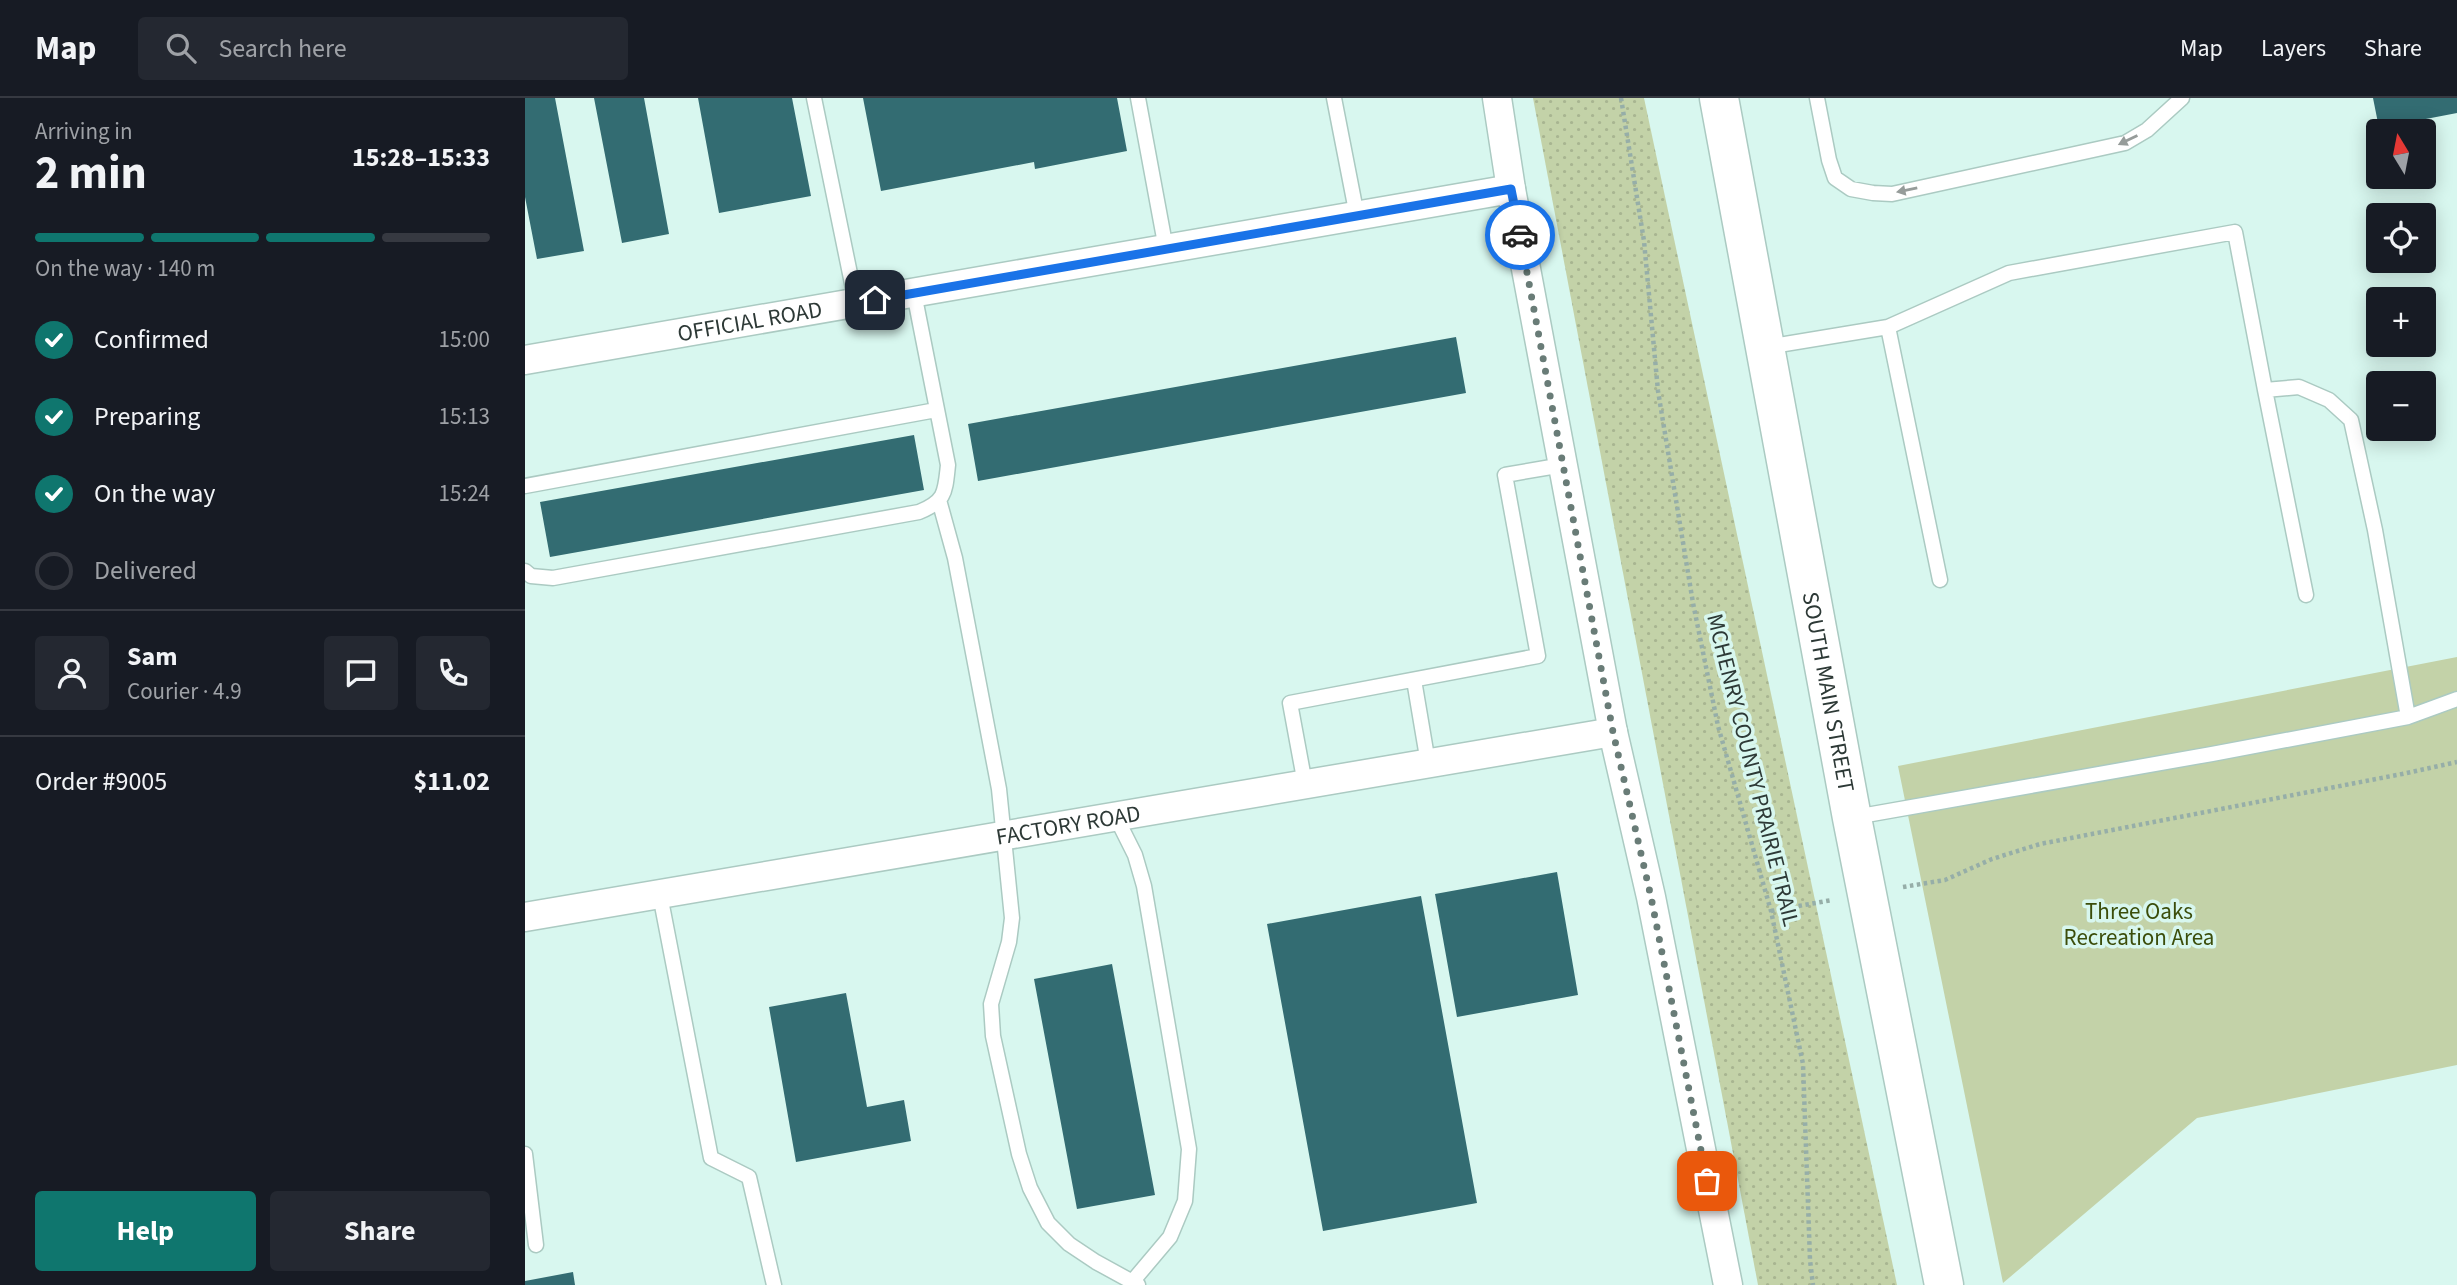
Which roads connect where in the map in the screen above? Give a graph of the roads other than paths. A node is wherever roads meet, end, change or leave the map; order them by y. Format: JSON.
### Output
{"nodes":[{"id":1,"x":814,"y":98,"type":"edge"},
{"id":2,"x":1139,"y":98,"type":"edge"},
{"id":3,"x":1334,"y":98,"type":"edge"},
{"id":4,"x":1497,"y":98,"type":"edge"},
{"id":5,"x":1719,"y":98,"type":"edge"},
{"id":6,"x":1817,"y":98,"type":"edge"},
{"id":7,"x":2182,"y":98,"type":"edge"},
{"id":8,"x":1511,"y":189,"type":"junction"},
{"id":9,"x":1357,"y":216,"type":"junction"},
{"id":10,"x":1165,"y":249,"type":"junction"},
{"id":11,"x":914,"y":293,"type":"junction"},
{"id":12,"x":856,"y":303,"type":"junction"},
{"id":13,"x":1888,"y":327,"type":"junction"},
{"id":14,"x":1765,"y":348,"type":"junction"},
{"id":15,"x":525,"y":360,"type":"edge"},
{"id":16,"x":2265,"y":390,"type":"junction"},
{"id":17,"x":936,"y":411,"type":"junction"},
{"id":18,"x":1563,"y":464,"type":"junction"},
{"id":19,"x":525,"y":486,"type":"edge"},
{"id":20,"x":939,"y":500,"type":"junction"},
{"id":21,"x":525,"y":571,"type":"edge"},
{"id":22,"x":1940,"y":580,"type":"dead end"},
{"id":23,"x":2306,"y":595,"type":"dead end"},
{"id":24,"x":1414,"y":680,"type":"junction"},
{"id":25,"x":2457,"y":699,"type":"edge"},
{"id":26,"x":2408,"y":717,"type":"junction"},
{"id":27,"x":1613,"y":732,"type":"junction"},
{"id":28,"x":1429,"y":763,"type":"junction"},
{"id":29,"x":1305,"y":784,"type":"junction"},
{"id":30,"x":1116,"y":817,"type":"junction"},
{"id":31,"x":1852,"y":818,"type":"junction"},
{"id":32,"x":1003,"y":836,"type":"junction"},
{"id":33,"x":660,"y":895,"type":"junction"},
{"id":34,"x":525,"y":918,"type":"edge"},
{"id":35,"x":525,"y":1154,"type":"edge"},
{"id":36,"x":536,"y":1245,"type":"dead end"},
{"id":37,"x":1135,"y":1283,"type":"edge"},
{"id":38,"x":774,"y":1285,"type":"edge"},
{"id":39,"x":1728,"y":1285,"type":"edge"},
{"id":40,"x":1944,"y":1285,"type":"edge"}],
"edges":[{"from":1,"to":12,"type":"lane"},
{"from":2,"to":10,"type":"lane"},
{"from":3,"to":9,"type":"lane"},
{"from":4,"to":8,"type":"street"},
{"from":5,"to":14,"type":"street","name":"SOUTH MAIN STREET"},
{"from":7,"to":6,"type":"lane","one_way":true},
{"from":8,"to":9,"type":"street","name":"OFFICIAL ROAD"},
{"from":8,"to":18,"type":"street"},
{"from":9,"to":10,"type":"street","name":"OFFICIAL ROAD"},
{"from":10,"to":11,"type":"street","name":"OFFICIAL ROAD"},
{"from":11,"to":12,"type":"street","name":"OFFICIAL ROAD"},
{"from":11,"to":17,"type":"lane"},
{"from":12,"to":15,"type":"street","name":"OFFICIAL ROAD"},
{"from":13,"to":14,"type":"lane"},
{"from":13,"to":16,"type":"lane"},
{"from":13,"to":22,"type":"lane"},
{"from":14,"to":31,"type":"street","name":"SOUTH MAIN STREET"},
{"from":16,"to":23,"type":"lane"},
{"from":16,"to":26,"type":"lane"},
{"from":17,"to":19,"type":"lane"},
{"from":17,"to":20,"type":"lane"},
{"from":18,"to":24,"type":"lane"},
{"from":18,"to":27,"type":"street"},
{"from":20,"to":21,"type":"lane"},
{"from":20,"to":32,"type":"lane"},
{"from":24,"to":28,"type":"lane"},
{"from":24,"to":29,"type":"lane"},
{"from":25,"to":26,"type":"lane"},
{"from":26,"to":31,"type":"lane"},
{"from":27,"to":28,"type":"street","name":"FACTORY ROAD"},
{"from":27,"to":39,"type":"street"},
{"from":28,"to":29,"type":"street","name":"FACTORY ROAD"},
{"from":29,"to":30,"type":"street","name":"FACTORY ROAD"},
{"from":30,"to":32,"type":"street","name":"FACTORY ROAD"},
{"from":30,"to":37,"type":"lane"},
{"from":31,"to":40,"type":"street","name":"SOUTH MAIN STREET"},
{"from":32,"to":33,"type":"street","name":"FACTORY ROAD"},
{"from":32,"to":37,"type":"lane"},
{"from":33,"to":34,"type":"street","name":"FACTORY ROAD"},
{"from":33,"to":38,"type":"lane"},
{"from":35,"to":36,"type":"lane"}]}
